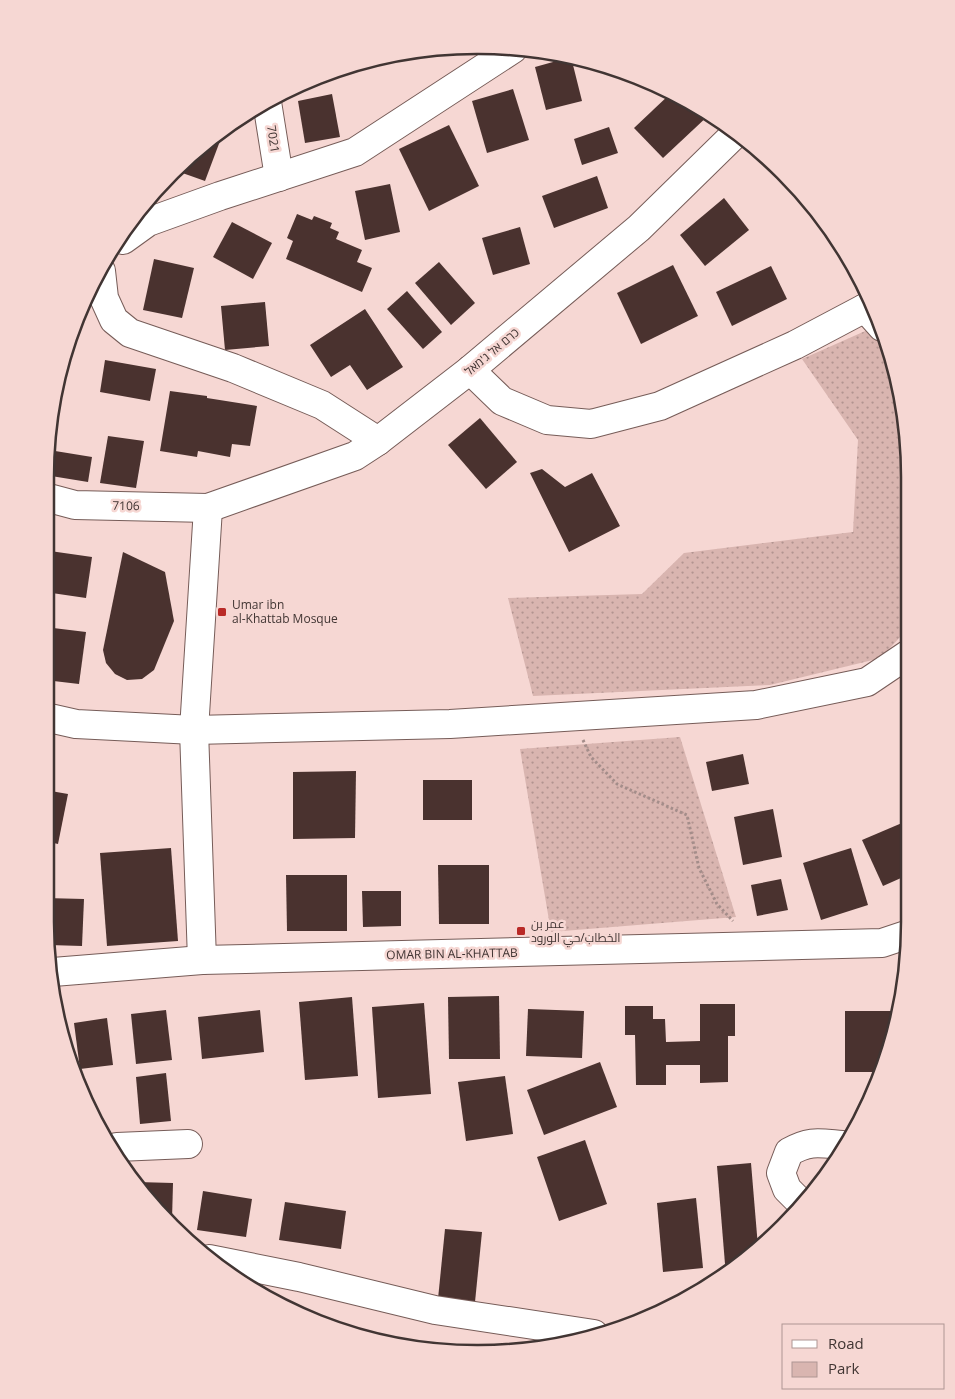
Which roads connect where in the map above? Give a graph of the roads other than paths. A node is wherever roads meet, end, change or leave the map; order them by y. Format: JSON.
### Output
{"nodes":[{"id":1,"x":503,"y":55,"type":"edge"},
{"id":2,"x":268,"y":110,"type":"edge"},
{"id":3,"x":731,"y":138,"type":"edge"},
{"id":4,"x":279,"y":177,"type":"junction"},
{"id":5,"x":130,"y":235,"type":"edge"},
{"id":6,"x":102,"y":281,"type":"edge"},
{"id":7,"x":869,"y":315,"type":"edge"},
{"id":8,"x":470,"y":370,"type":"junction"},
{"id":9,"x":378,"y":441,"type":"junction"},
{"id":10,"x":54,"y":499,"type":"edge"},
{"id":11,"x":208,"y":508,"type":"junction"},
{"id":12,"x":901,"y":659,"type":"edge"},
{"id":13,"x":54,"y":719,"type":"edge"},
{"id":14,"x":194,"y":730,"type":"junction"},
{"id":15,"x":900,"y":937,"type":"edge"},
{"id":16,"x":202,"y":960,"type":"junction"},
{"id":17,"x":57,"y":972,"type":"edge"},
{"id":18,"x":188,"y":1144,"type":"dead end"},
{"id":19,"x":837,"y":1145,"type":"edge"},
{"id":20,"x":119,"y":1147,"type":"edge"},
{"id":21,"x":797,"y":1199,"type":"edge"},
{"id":22,"x":226,"y":1262,"type":"edge"},
{"id":23,"x":582,"y":1332,"type":"edge"}],
"edges":[{"from":1,"to":4,"type":"street"},
{"from":2,"to":4,"type":"street","name":"7021"},
{"from":3,"to":8,"type":"street","name":"כרם אל ג'מאל"},
{"from":4,"to":5,"type":"street"},
{"from":6,"to":9,"type":"street"},
{"from":7,"to":8,"type":"street"},
{"from":8,"to":9,"type":"street","name":"כרם אל ג'מאל"},
{"from":9,"to":11,"type":"street","name":"כרם אל ג'מאל"},
{"from":10,"to":11,"type":"street","name":"7106"},
{"from":11,"to":14,"type":"street"},
{"from":12,"to":14,"type":"street"},
{"from":13,"to":14,"type":"street"},
{"from":14,"to":16,"type":"street"},
{"from":15,"to":16,"type":"street","name":"OMAR BIN AL-KHATTAB"},
{"from":16,"to":17,"type":"street","name":"OMAR BIN AL-KHATTAB"},
{"from":18,"to":20,"type":"street"},
{"from":19,"to":21,"type":"street"},
{"from":22,"to":23,"type":"street"}]}
